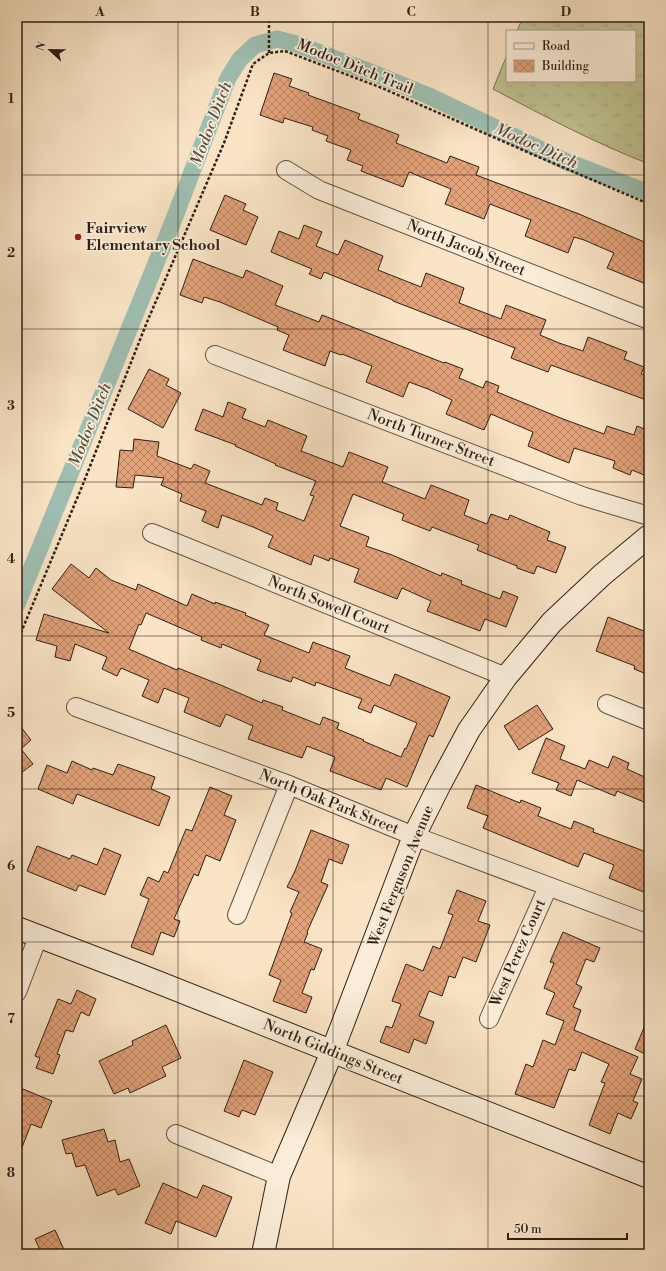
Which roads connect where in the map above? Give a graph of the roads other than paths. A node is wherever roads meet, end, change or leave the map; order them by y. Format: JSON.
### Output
{"nodes":[{"id":1,"x":286,"y":170,"type":"dead end"},
{"id":2,"x":649,"y":320,"type":"edge"},
{"id":3,"x":215,"y":355,"type":"dead end"},
{"id":4,"x":649,"y":516,"type":"edge"},
{"id":5,"x":152,"y":534,"type":"dead end"},
{"id":6,"x":649,"y":536,"type":"edge"},
{"id":7,"x":506,"y":677,"type":"junction"},
{"id":8,"x":607,"y":704,"type":"dead end"},
{"id":9,"x":76,"y":707,"type":"dead end"},
{"id":10,"x":649,"y":721,"type":"edge"},
{"id":11,"x":289,"y":785,"type":"junction"},
{"id":12,"x":414,"y":836,"type":"junction"},
{"id":13,"x":548,"y":887,"type":"junction"},
{"id":14,"x":237,"y":916,"type":"dead end"},
{"id":15,"x":649,"y":924,"type":"edge"},
{"id":16,"x":17,"y":928,"type":"edge"},
{"id":17,"x":38,"y":937,"type":"junction"},
{"id":18,"x":17,"y":992,"type":"edge"},
{"id":19,"x":489,"y":1019,"type":"dead end"},
{"id":20,"x":332,"y":1052,"type":"junction"},
{"id":21,"x":176,"y":1134,"type":"dead end"},
{"id":22,"x":280,"y":1176,"type":"junction"},
{"id":23,"x":649,"y":1177,"type":"edge"},
{"id":24,"x":263,"y":1254,"type":"edge"}],
"edges":[{"from":1,"to":2,"type":"street","name":"North Jacob Street"},
{"from":3,"to":4,"type":"street","name":"North Turner Street"},
{"from":5,"to":7,"type":"street","name":"North Sowell Court"},
{"from":6,"to":7,"type":"street","name":"West Ferguson Avenue"},
{"from":7,"to":12,"type":"street","name":"West Ferguson Avenue"},
{"from":8,"to":10,"type":"street"},
{"from":9,"to":11,"type":"street","name":"North Oak Park Street"},
{"from":11,"to":12,"type":"street","name":"North Oak Park Street"},
{"from":11,"to":14,"type":"street"},
{"from":12,"to":13,"type":"street","name":"North Oak Park Street"},
{"from":12,"to":20,"type":"street","name":"West Ferguson Avenue"},
{"from":13,"to":15,"type":"street","name":"North Oak Park Street"},
{"from":13,"to":19,"type":"street","name":"West Perez Court"},
{"from":16,"to":17,"type":"street","name":"North Giddings Street"},
{"from":17,"to":18,"type":"street"},
{"from":17,"to":20,"type":"street","name":"North Giddings Street"},
{"from":20,"to":22,"type":"street","name":"West Ferguson Avenue"},
{"from":20,"to":23,"type":"street","name":"North Giddings Street"},
{"from":21,"to":22,"type":"street"},
{"from":22,"to":24,"type":"street","name":"West Ferguson Avenue"}]}
